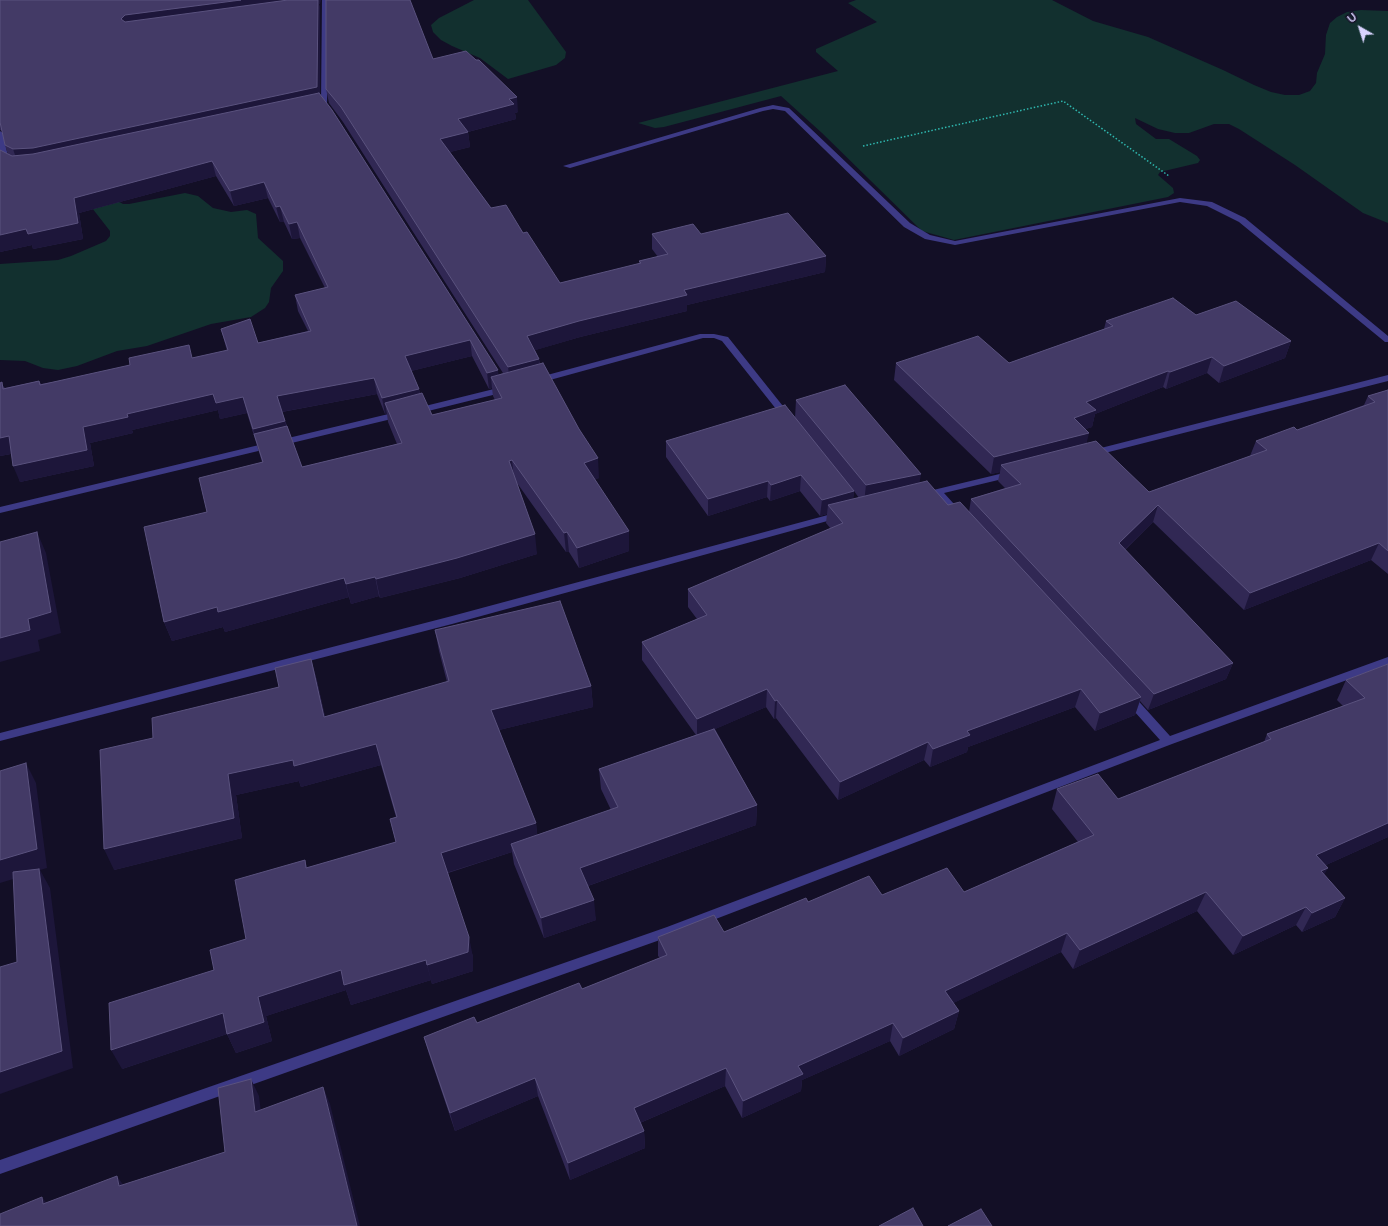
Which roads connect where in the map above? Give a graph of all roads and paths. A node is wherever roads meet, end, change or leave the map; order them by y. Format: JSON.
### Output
{"nodes":[{"id":1,"x":322,"y":5,"type":"edge"},
{"id":2,"x":334,"y":117,"type":"edge"},
{"id":3,"x":0,"y":133,"type":"edge"},
{"id":4,"x":832,"y":152,"type":"junction"},
{"id":5,"x":567,"y":166,"type":"dead end"},
{"id":6,"x":17,"y":168,"type":"edge"},
{"id":7,"x":1209,"y":204,"type":"junction"},
{"id":8,"x":1388,"y":340,"type":"edge"},
{"id":9,"x":1388,"y":378,"type":"edge"},
{"id":10,"x":530,"y":382,"type":"edge"},
{"id":11,"x":508,"y":386,"type":"edge"},
{"id":12,"x":793,"y":424,"type":"edge"},
{"id":13,"x":1086,"y":455,"type":"edge"},
{"id":14,"x":1024,"y":470,"type":"edge"},
{"id":15,"x":938,"y":492,"type":"junction"},
{"id":16,"x":915,"y":497,"type":"edge"},
{"id":17,"x":0,"y":510,"type":"edge"},
{"id":18,"x":845,"y":513,"type":"edge"},
{"id":19,"x":965,"y":521,"type":"edge"},
{"id":20,"x":1388,"y":661,"type":"edge"},
{"id":21,"x":1120,"y":689,"type":"edge"},
{"id":22,"x":0,"y":736,"type":"edge"},
{"id":23,"x":1168,"y":741,"type":"junction"},
{"id":24,"x":0,"y":1167,"type":"edge"}],
"edges":[{"from":1,"to":2,"type":"street"},
{"from":3,"to":6,"type":"street"},
{"from":4,"to":5,"type":"street"},
{"from":4,"to":7,"type":"street"},
{"from":4,"to":7,"type":"path"},
{"from":7,"to":8,"type":"street"},
{"from":9,"to":13,"type":"street"},
{"from":10,"to":12,"type":"street"},
{"from":11,"to":17,"type":"street"},
{"from":14,"to":15,"type":"street"},
{"from":15,"to":16,"type":"street"},
{"from":15,"to":19,"type":"street"},
{"from":18,"to":22,"type":"street"},
{"from":20,"to":23,"type":"street"},
{"from":21,"to":23,"type":"street"},
{"from":23,"to":24,"type":"street"}]}
